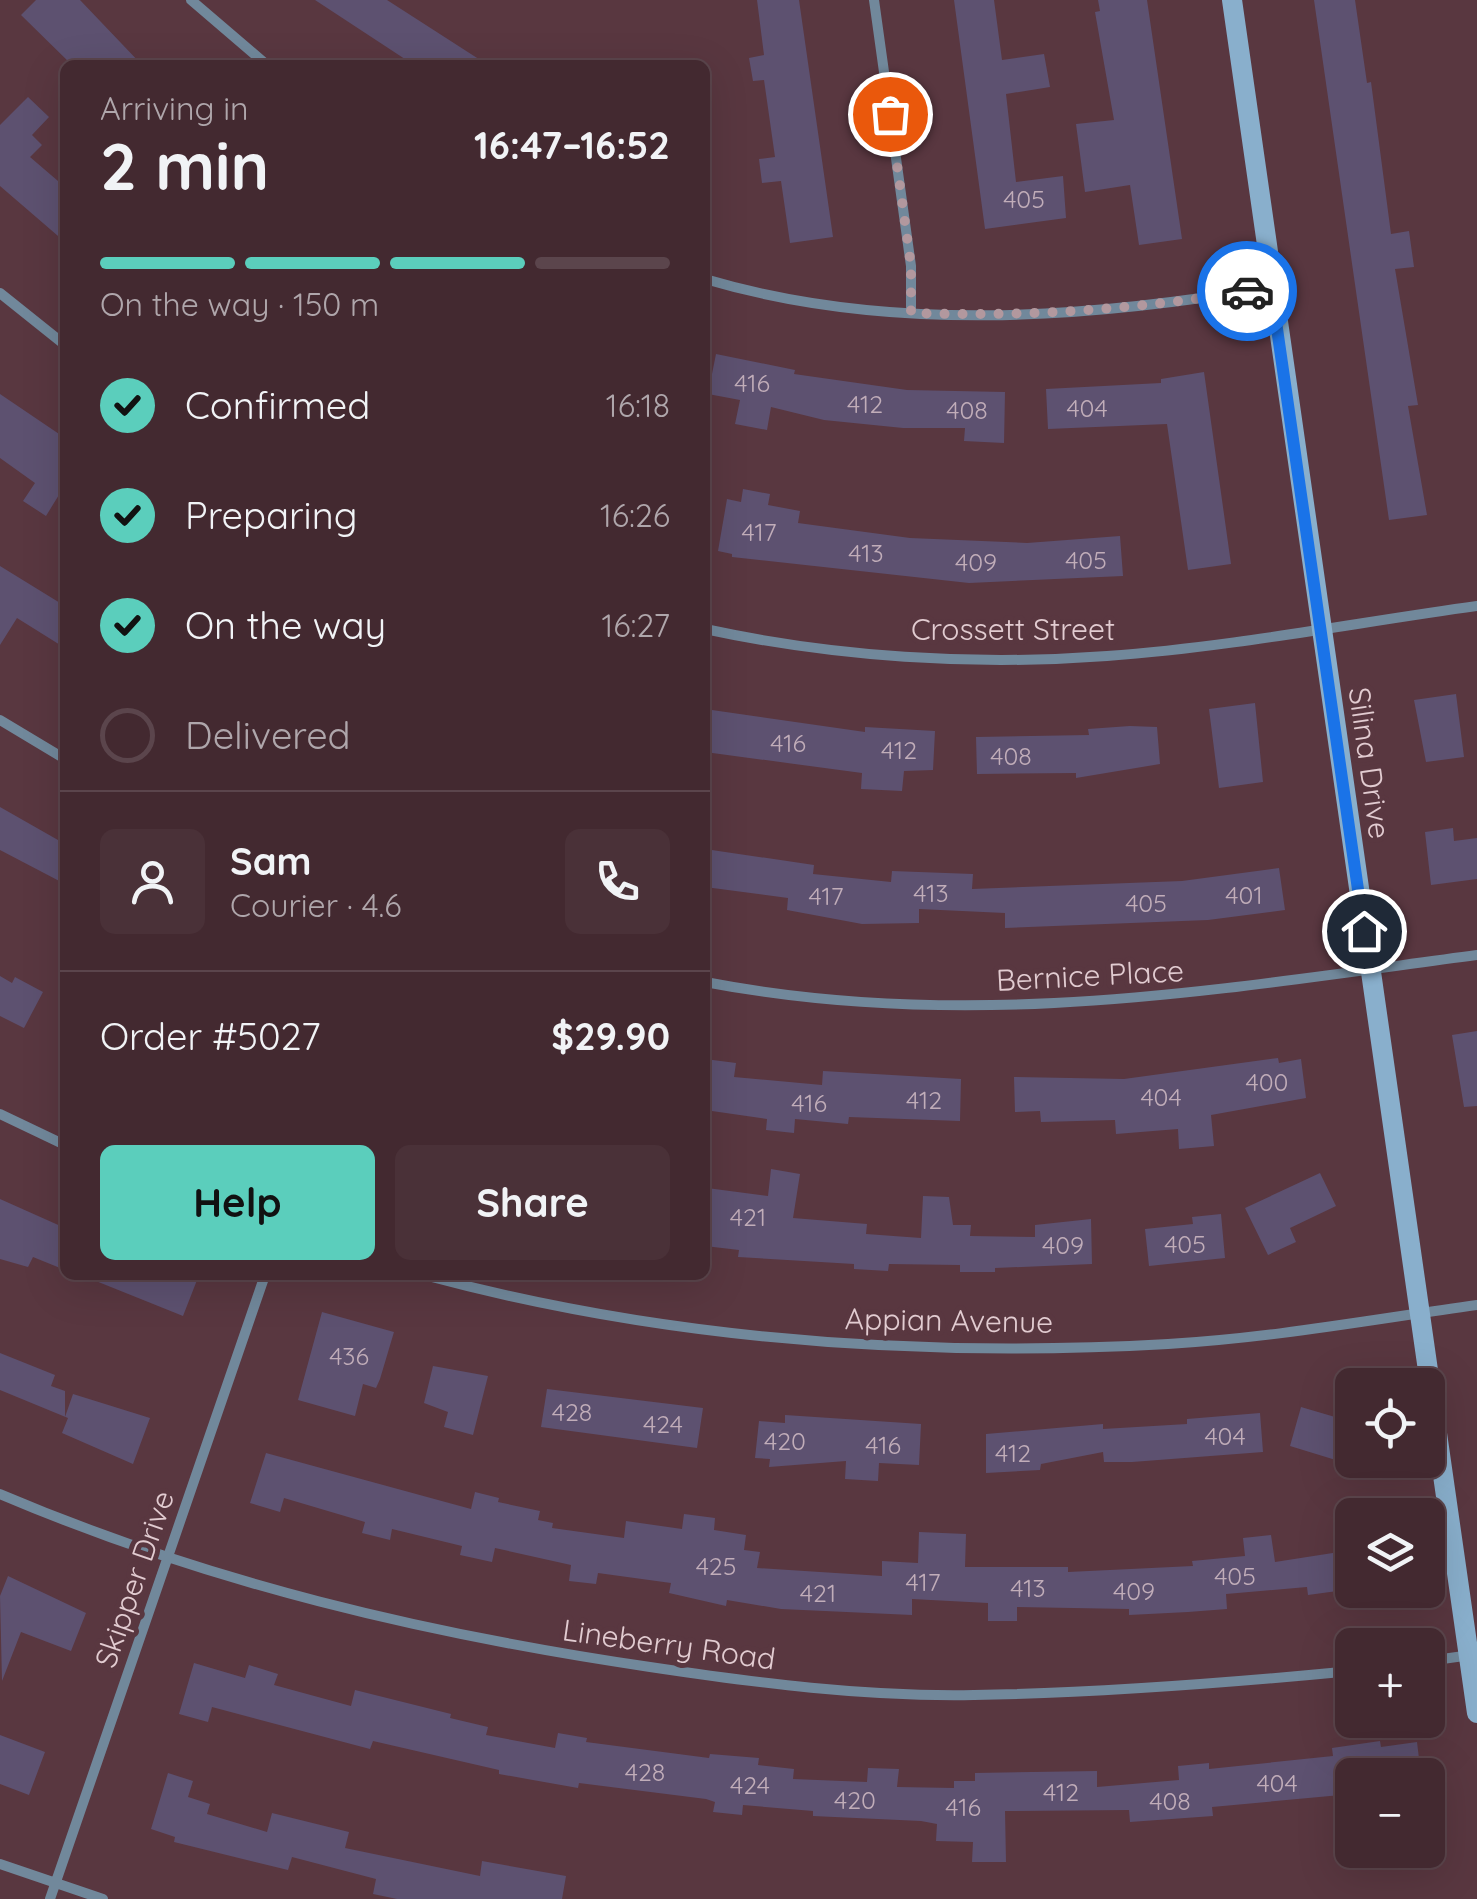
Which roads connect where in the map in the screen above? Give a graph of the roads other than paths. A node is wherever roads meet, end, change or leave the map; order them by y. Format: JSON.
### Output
{"nodes":[{"id":1,"x":190,"y":0,"type":"edge"},
{"id":2,"x":874,"y":0,"type":"edge"},
{"id":3,"x":1232,"y":0,"type":"edge"},
{"id":4,"x":261,"y":60,"type":"edge"},
{"id":5,"x":710,"y":279,"type":"edge"},
{"id":6,"x":1271,"y":287,"type":"junction"},
{"id":7,"x":0,"y":293,"type":"edge"},
{"id":8,"x":911,"y":313,"type":"junction"},
{"id":9,"x":60,"y":341,"type":"edge"},
{"id":10,"x":1477,"y":606,"type":"edge"},
{"id":11,"x":1321,"y":628,"type":"junction"},
{"id":12,"x":710,"y":630,"type":"edge"},
{"id":13,"x":0,"y":720,"type":"edge"},
{"id":14,"x":60,"y":756,"type":"edge"},
{"id":15,"x":1477,"y":955,"type":"edge"},
{"id":16,"x":1370,"y":969,"type":"junction"},
{"id":17,"x":710,"y":983,"type":"edge"},
{"id":18,"x":0,"y":1114,"type":"edge"},
{"id":19,"x":60,"y":1143,"type":"edge"},
{"id":20,"x":263,"y":1280,"type":"edge"},
{"id":21,"x":447,"y":1280,"type":"edge"},
{"id":22,"x":1477,"y":1305,"type":"edge"},
{"id":23,"x":1420,"y":1313,"type":"junction"},
{"id":24,"x":0,"y":1494,"type":"edge"},
{"id":25,"x":167,"y":1559,"type":"junction"},
{"id":26,"x":1473,"y":1655,"type":"edge"},
{"id":27,"x":1445,"y":1659,"type":"edge"},
{"id":28,"x":1335,"y":1673,"type":"edge"},
{"id":29,"x":1477,"y":1713,"type":"edge"},
{"id":30,"x":0,"y":1864,"type":"edge"},
{"id":31,"x":55,"y":1884,"type":"junction"},
{"id":32,"x":50,"y":1899,"type":"edge"},
{"id":33,"x":103,"y":1899,"type":"edge"}],
"edges":[{"from":1,"to":4,"type":"street"},
{"from":2,"to":8,"type":"street"},
{"from":3,"to":6,"type":"street","name":"Silina Drive"},
{"from":5,"to":8,"type":"street"},
{"from":6,"to":8,"type":"street"},
{"from":6,"to":11,"type":"street","name":"Silina Drive"},
{"from":7,"to":9,"type":"street"},
{"from":10,"to":11,"type":"street","name":"Crossett Street"},
{"from":11,"to":12,"type":"street","name":"Crossett Street"},
{"from":11,"to":16,"type":"street","name":"Silina Drive"},
{"from":13,"to":14,"type":"street"},
{"from":15,"to":16,"type":"street","name":"Bernice Place"},
{"from":16,"to":17,"type":"street","name":"Bernice Place"},
{"from":16,"to":23,"type":"street","name":"Silina Drive"},
{"from":18,"to":19,"type":"street"},
{"from":20,"to":25,"type":"street","name":"Skipper Drive"},
{"from":21,"to":23,"type":"street","name":"Appian Avenue"},
{"from":22,"to":23,"type":"street","name":"Appian Avenue"},
{"from":23,"to":26,"type":"street","name":"Silina Drive"},
{"from":24,"to":25,"type":"street","name":"Lineberry Road"},
{"from":25,"to":28,"type":"street","name":"Lineberry Road"},
{"from":25,"to":31,"type":"street","name":"Skipper Drive"},
{"from":26,"to":27,"type":"street"},
{"from":26,"to":29,"type":"street","name":"Silina Drive"},
{"from":30,"to":31,"type":"street"},
{"from":31,"to":32,"type":"street","name":"Skipper Drive"},
{"from":31,"to":33,"type":"street"}]}
